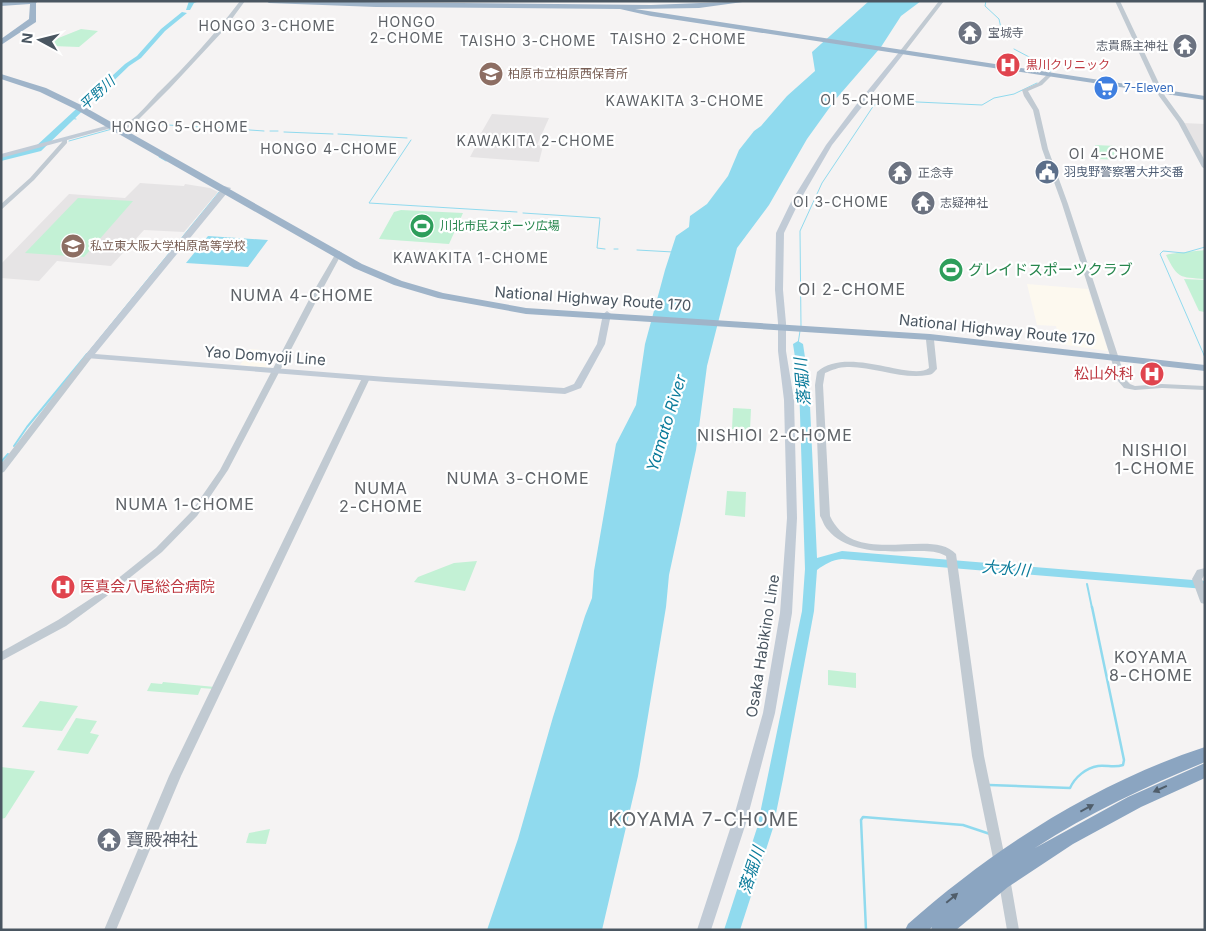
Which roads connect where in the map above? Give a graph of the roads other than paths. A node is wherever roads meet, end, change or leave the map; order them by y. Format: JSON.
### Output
{"nodes":[{"id":1,"x":34,"y":1,"type":"edge"},
{"id":2,"x":243,"y":1,"type":"edge"},
{"id":3,"x":269,"y":1,"type":"edge"},
{"id":4,"x":747,"y":1,"type":"edge"},
{"id":5,"x":942,"y":1,"type":"edge"},
{"id":6,"x":1117,"y":1,"type":"edge"},
{"id":7,"x":480,"y":3,"type":"edge"},
{"id":8,"x":1,"y":4,"type":"edge"},
{"id":9,"x":620,"y":6,"type":"junction"},
{"id":10,"x":1,"y":43,"type":"edge"},
{"id":11,"x":900,"y":52,"type":"junction"},
{"id":12,"x":1049,"y":74,"type":"junction"},
{"id":13,"x":1,"y":75,"type":"edge"},
{"id":14,"x":1160,"y":91,"type":"junction"},
{"id":15,"x":1205,"y":98,"type":"edge"},
{"id":16,"x":117,"y":127,"type":"junction"},
{"id":17,"x":65,"y":139,"type":"junction"},
{"id":18,"x":1,"y":156,"type":"edge"},
{"id":19,"x":1205,"y":167,"type":"edge"},
{"id":20,"x":226,"y":189,"type":"junction"},
{"id":21,"x":1,"y":208,"type":"edge"},
{"id":22,"x":338,"y":254,"type":"junction"},
{"id":23,"x":611,"y":315,"type":"junction"},
{"id":24,"x":784,"y":325,"type":"junction"},
{"id":25,"x":930,"y":340,"type":"dead end"},
{"id":26,"x":89,"y":356,"type":"junction"},
{"id":27,"x":1114,"y":356,"type":"junction"},
{"id":28,"x":1205,"y":366,"type":"edge"},
{"id":29,"x":276,"y":371,"type":"junction"},
{"id":30,"x":366,"y":378,"type":"junction"},
{"id":31,"x":1205,"y":388,"type":"edge"},
{"id":32,"x":1,"y":470,"type":"edge"},
{"id":33,"x":1205,"y":571,"type":"edge"},
{"id":34,"x":1205,"y":600,"type":"edge"},
{"id":35,"x":1,"y":658,"type":"edge"},
{"id":36,"x":1205,"y":754,"type":"edge"},
{"id":37,"x":1205,"y":770,"type":"edge"},
{"id":38,"x":110,"y":930,"type":"edge"},
{"id":39,"x":704,"y":930,"type":"edge"},
{"id":40,"x":915,"y":930,"type":"edge"},
{"id":41,"x":941,"y":930,"type":"edge"},
{"id":42,"x":1013,"y":930,"type":"edge"}],
"edges":[{"from":1,"to":8,"type":"highway"},
{"from":1,"to":10,"type":"highway"},
{"from":2,"to":16,"type":"street"},
{"from":3,"to":7,"type":"highway"},
{"from":4,"to":9,"type":"highway"},
{"from":5,"to":11,"type":"street"},
{"from":6,"to":14,"type":"street"},
{"from":7,"to":9,"type":"highway"},
{"from":9,"to":11,"type":"highway"},
{"from":11,"to":12,"type":"highway"},
{"from":11,"to":24,"type":"main road"},
{"from":12,"to":14,"type":"highway"},
{"from":12,"to":27,"type":"street"},
{"from":13,"to":16,"type":"highway","name":"National Highway Route 170"},
{"from":14,"to":15,"type":"highway"},
{"from":14,"to":19,"type":"street"},
{"from":16,"to":17,"type":"main road"},
{"from":16,"to":20,"type":"highway","name":"National Highway Route 170"},
{"from":17,"to":18,"type":"main road"},
{"from":17,"to":21,"type":"street"},
{"from":20,"to":22,"type":"highway","name":"National Highway Route 170"},
{"from":20,"to":26,"type":"main road"},
{"from":22,"to":23,"type":"highway","name":"National Highway Route 170"},
{"from":22,"to":29,"type":"street"},
{"from":23,"to":24,"type":"highway","name":"National Highway Route 170"},
{"from":23,"to":30,"type":"main road","name":"Yao Domyoji Line"},
{"from":24,"to":27,"type":"highway","name":"National Highway Route 170"},
{"from":24,"to":39,"type":"main road","name":"Osaka Habikino Line"},
{"from":25,"to":42,"type":"street"},
{"from":26,"to":29,"type":"main road","name":"Yao Domyoji Line"},
{"from":26,"to":32,"type":"street"},
{"from":27,"to":28,"type":"highway","name":"National Highway Route 170"},
{"from":27,"to":31,"type":"street"},
{"from":29,"to":30,"type":"main road","name":"Yao Domyoji Line"},
{"from":29,"to":35,"type":"street"},
{"from":30,"to":38,"type":"street"},
{"from":33,"to":34,"type":"street"},
{"from":40,"to":36,"type":"highway","one_way":true},
{"from":37,"to":41,"type":"highway","one_way":true}]}
